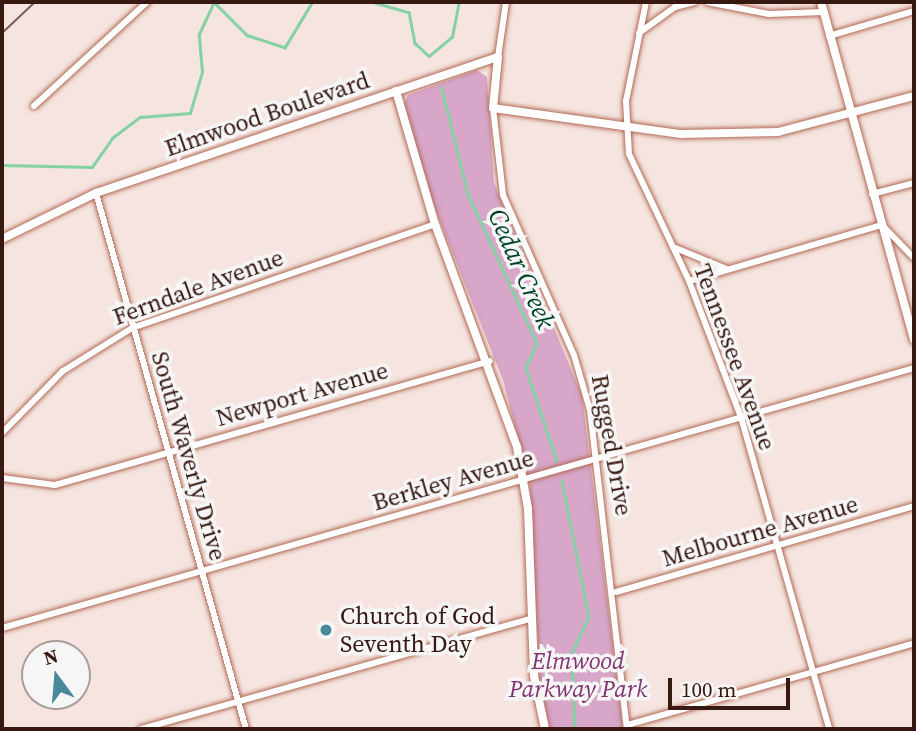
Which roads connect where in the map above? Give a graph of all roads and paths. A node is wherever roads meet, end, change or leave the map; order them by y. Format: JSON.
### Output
{"nodes":[{"id":1,"x":147,"y":2,"type":"edge"},
{"id":2,"x":506,"y":2,"type":"edge"},
{"id":3,"x":646,"y":2,"type":"edge"},
{"id":4,"x":695,"y":2,"type":"edge"},
{"id":5,"x":707,"y":2,"type":"edge"},
{"id":6,"x":821,"y":2,"type":"edge"},
{"id":7,"x":914,"y":11,"type":"edge"},
{"id":8,"x":822,"y":12,"type":"junction"},
{"id":9,"x":638,"y":34,"type":"junction"},
{"id":10,"x":827,"y":36,"type":"junction"},
{"id":11,"x":498,"y":57,"type":"junction"},
{"id":12,"x":396,"y":91,"type":"junction"},
{"id":13,"x":914,"y":96,"type":"edge"},
{"id":14,"x":34,"y":106,"type":"dead end"},
{"id":15,"x":494,"y":108,"type":"junction"},
{"id":16,"x":850,"y":116,"type":"junction"},
{"id":17,"x":626,"y":126,"type":"junction"},
{"id":18,"x":914,"y":183,"type":"edge"},
{"id":19,"x":96,"y":193,"type":"junction"},
{"id":20,"x":872,"y":194,"type":"junction"},
{"id":21,"x":435,"y":224,"type":"junction"},
{"id":22,"x":881,"y":225,"type":"junction"},
{"id":23,"x":2,"y":239,"type":"edge"},
{"id":24,"x":671,"y":246,"type":"junction"},
{"id":25,"x":914,"y":258,"type":"edge"},
{"id":26,"x":729,"y":270,"type":"junction"},
{"id":27,"x":689,"y":281,"type":"junction"},
{"id":28,"x":132,"y":328,"type":"junction"},
{"id":29,"x":914,"y":339,"type":"edge"},
{"id":30,"x":490,"y":361,"type":"junction"},
{"id":31,"x":914,"y":368,"type":"edge"},
{"id":32,"x":741,"y":417,"type":"junction"},
{"id":33,"x":2,"y":433,"type":"edge"},
{"id":34,"x":169,"y":452,"type":"junction"},
{"id":35,"x":598,"y":459,"type":"junction"},
{"id":36,"x":2,"y":478,"type":"edge"},
{"id":37,"x":524,"y":480,"type":"junction"},
{"id":38,"x":914,"y":506,"type":"edge"},
{"id":39,"x":778,"y":546,"type":"junction"},
{"id":40,"x":202,"y":572,"type":"junction"},
{"id":41,"x":616,"y":592,"type":"junction"},
{"id":42,"x":531,"y":619,"type":"junction"},
{"id":43,"x":2,"y":628,"type":"edge"},
{"id":44,"x":914,"y":643,"type":"edge"},
{"id":45,"x":813,"y":672,"type":"junction"},
{"id":46,"x":238,"y":702,"type":"junction"},
{"id":47,"x":627,"y":727,"type":"edge"},
{"id":48,"x":141,"y":729,"type":"edge"},
{"id":49,"x":246,"y":729,"type":"edge"},
{"id":50,"x":545,"y":729,"type":"edge"},
{"id":51,"x":829,"y":729,"type":"edge"}],
"edges":[{"from":1,"to":14,"type":"street"},
{"from":2,"to":11,"type":"street"},
{"from":3,"to":9,"type":"street","name":"Tennessee Avenue"},
{"from":4,"to":9,"type":"street"},
{"from":5,"to":8,"type":"street"},
{"from":6,"to":8,"type":"street"},
{"from":7,"to":10,"type":"street"},
{"from":8,"to":10,"type":"street"},
{"from":9,"to":17,"type":"street","name":"Tennessee Avenue"},
{"from":10,"to":16,"type":"street"},
{"from":11,"to":12,"type":"street","name":"Elmwood Boulevard"},
{"from":11,"to":15,"type":"street","name":"Rugged Drive"},
{"from":12,"to":19,"type":"street","name":"Elmwood Boulevard"},
{"from":12,"to":21,"type":"street"},
{"from":13,"to":16,"type":"street"},
{"from":15,"to":17,"type":"street"},
{"from":15,"to":35,"type":"street","name":"Rugged Drive"},
{"from":16,"to":17,"type":"street"},
{"from":16,"to":20,"type":"street"},
{"from":17,"to":24,"type":"street","name":"Tennessee Avenue"},
{"from":18,"to":20,"type":"street"},
{"from":19,"to":23,"type":"street","name":"Elmwood Boulevard"},
{"from":19,"to":28,"type":"street","name":"South Waverly Drive"},
{"from":20,"to":22,"type":"street"},
{"from":21,"to":28,"type":"street","name":"Ferndale Avenue"},
{"from":21,"to":30,"type":"street"},
{"from":22,"to":25,"type":"street"},
{"from":22,"to":26,"type":"street"},
{"from":22,"to":29,"type":"street"},
{"from":24,"to":26,"type":"street"},
{"from":24,"to":27,"type":"street","name":"Tennessee Avenue"},
{"from":26,"to":27,"type":"street"},
{"from":27,"to":32,"type":"street","name":"Tennessee Avenue"},
{"from":28,"to":33,"type":"street","name":"Ferndale Avenue"},
{"from":28,"to":34,"type":"street","name":"South Waverly Drive"},
{"from":30,"to":34,"type":"street","name":"Newport Avenue"},
{"from":30,"to":37,"type":"street"},
{"from":31,"to":32,"type":"street","name":"Berkley Avenue"},
{"from":32,"to":35,"type":"street","name":"Berkley Avenue"},
{"from":32,"to":39,"type":"street","name":"Tennessee Avenue"},
{"from":34,"to":36,"type":"street","name":"Newport Avenue"},
{"from":34,"to":40,"type":"street","name":"South Waverly Drive"},
{"from":35,"to":37,"type":"street","name":"Berkley Avenue"},
{"from":35,"to":41,"type":"street","name":"Rugged Drive"},
{"from":37,"to":40,"type":"street","name":"Berkley Avenue"},
{"from":37,"to":42,"type":"street"},
{"from":38,"to":39,"type":"street","name":"Melbourne Avenue"},
{"from":39,"to":41,"type":"street","name":"Melbourne Avenue"},
{"from":39,"to":45,"type":"street","name":"Tennessee Avenue"},
{"from":40,"to":43,"type":"street","name":"Berkley Avenue"},
{"from":40,"to":46,"type":"street","name":"South Waverly Drive"},
{"from":41,"to":47,"type":"street","name":"Rugged Drive"},
{"from":42,"to":46,"type":"street"},
{"from":42,"to":50,"type":"street"},
{"from":44,"to":45,"type":"street"},
{"from":45,"to":47,"type":"street"},
{"from":45,"to":51,"type":"street","name":"Tennessee Avenue"},
{"from":46,"to":48,"type":"street"},
{"from":46,"to":49,"type":"street","name":"South Waverly Drive"}]}
